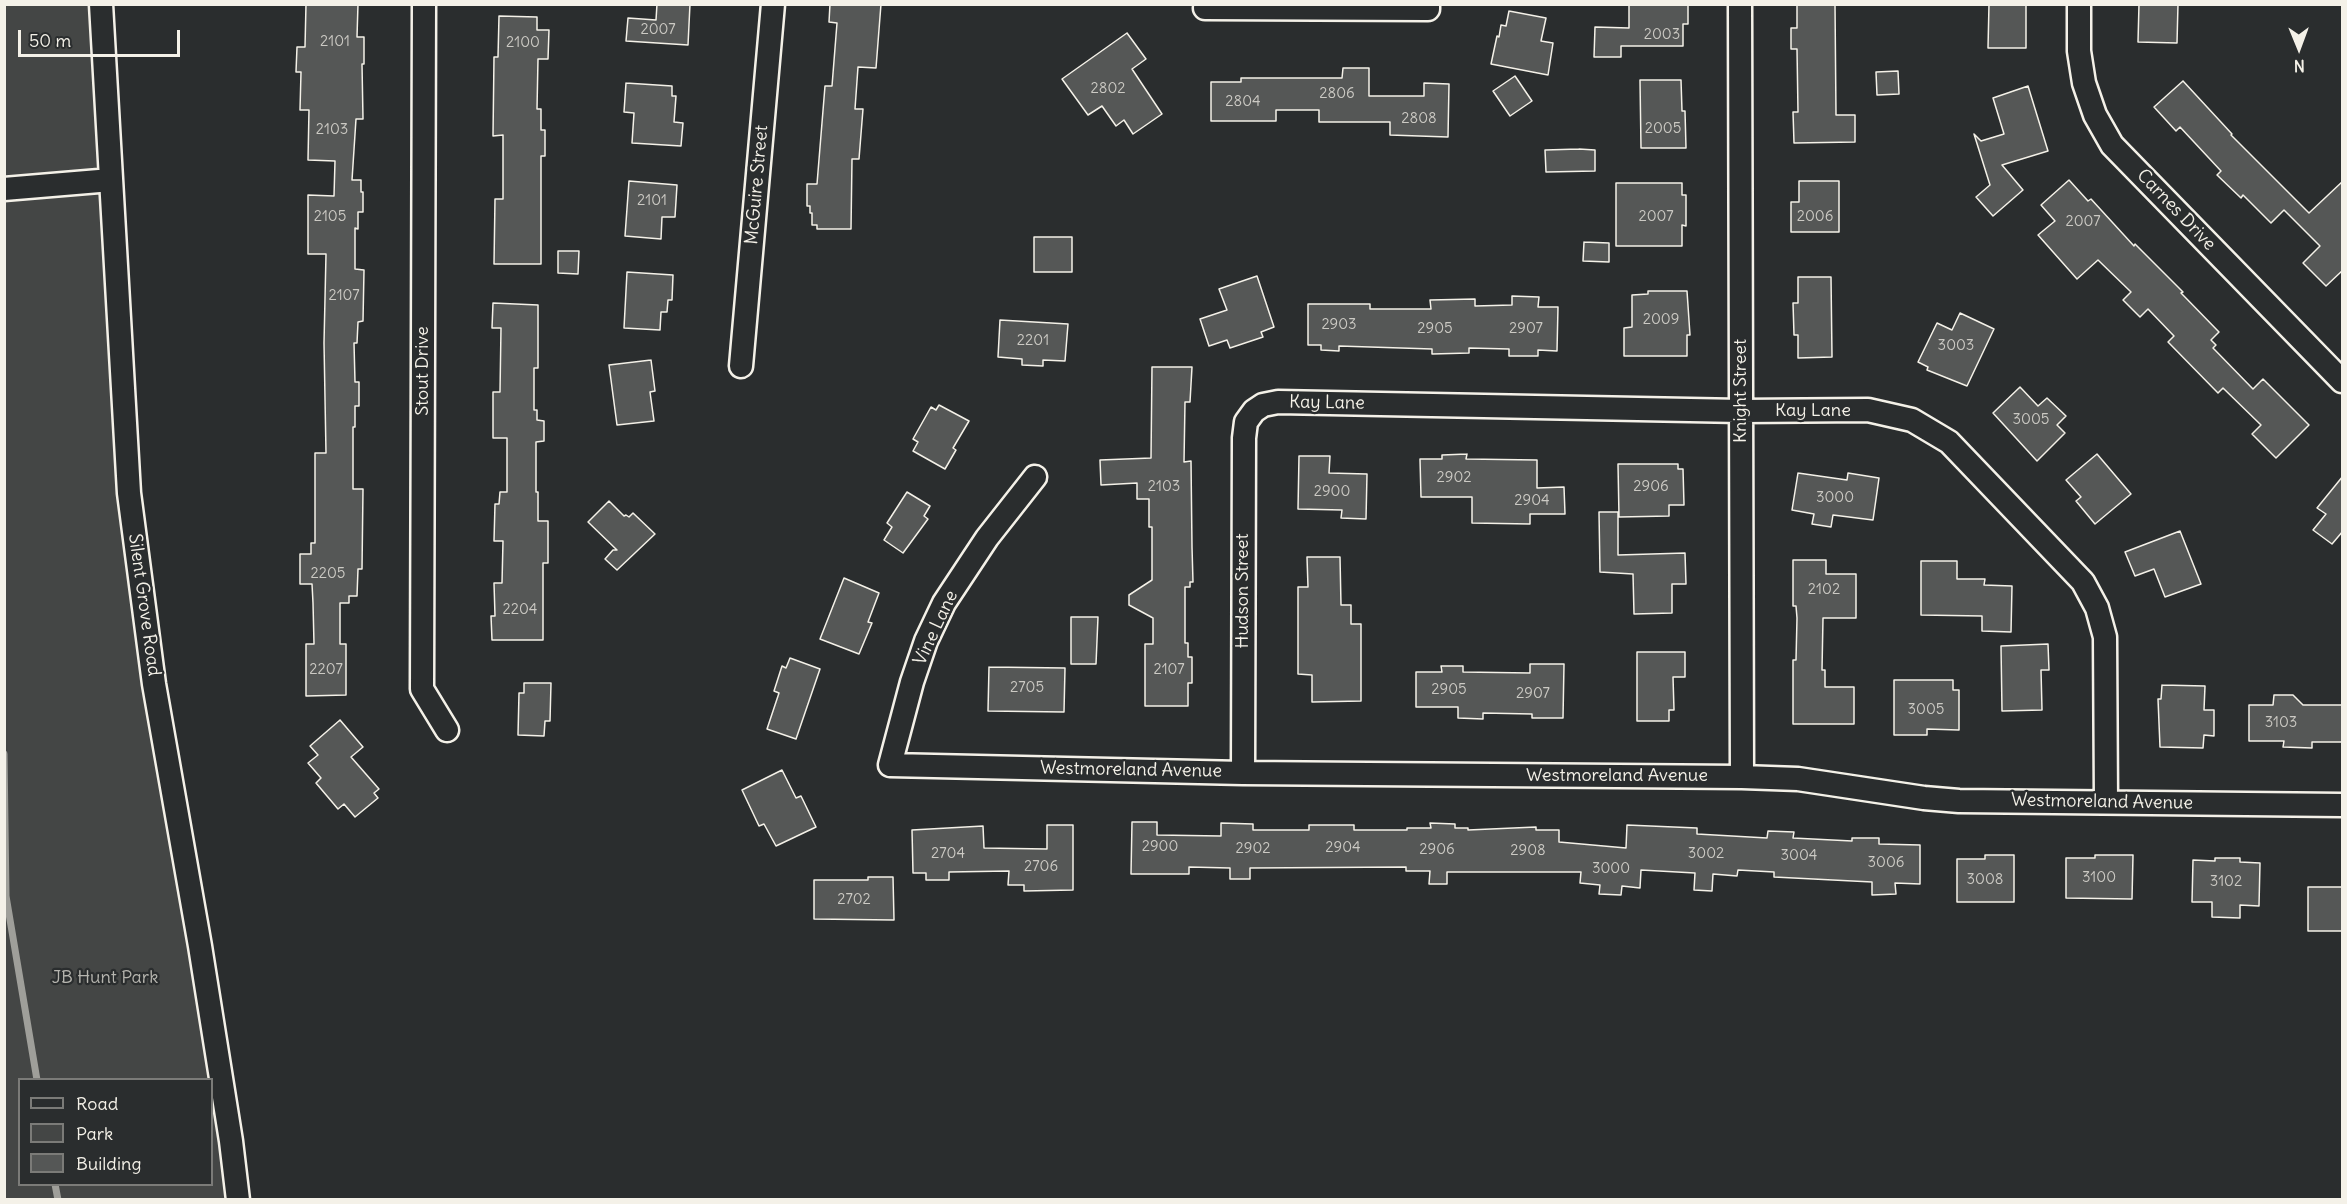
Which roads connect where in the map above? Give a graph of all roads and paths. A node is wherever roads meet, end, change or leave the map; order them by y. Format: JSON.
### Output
{"nodes":[{"id":1,"x":101,"y":4,"type":"edge"},
{"id":2,"x":424,"y":4,"type":"edge"},
{"id":3,"x":773,"y":4,"type":"edge"},
{"id":4,"x":1428,"y":4,"type":"edge"},
{"id":5,"x":1740,"y":4,"type":"edge"},
{"id":6,"x":2079,"y":4,"type":"edge"},
{"id":7,"x":1205,"y":8,"type":"dead end"},
{"id":8,"x":111,"y":180,"type":"junction"},
{"id":9,"x":4,"y":189,"type":"edge"},
{"id":10,"x":741,"y":366,"type":"dead end"},
{"id":11,"x":2343,"y":381,"type":"edge"},
{"id":12,"x":1254,"y":411,"type":"joint"},
{"id":13,"x":1741,"y":411,"type":"junction"},
{"id":14,"x":1035,"y":477,"type":"dead end"},
{"id":15,"x":447,"y":730,"type":"dead end"},
{"id":16,"x":890,"y":765,"type":"joint"},
{"id":17,"x":1243,"y":773,"type":"junction"},
{"id":18,"x":1742,"y":777,"type":"junction"},
{"id":19,"x":2106,"y":802,"type":"junction"},
{"id":20,"x":2343,"y":805,"type":"edge"},
{"id":21,"x":238,"y":1200,"type":"edge"}],
"edges":[{"from":1,"to":8,"type":"street","name":"Silent Grove Road"},
{"from":2,"to":15,"type":"street","name":"Stout Drive"},
{"from":3,"to":10,"type":"street","name":"McGuire Street"},
{"from":4,"to":7,"type":"street"},
{"from":5,"to":13,"type":"street","name":"Knight Street"},
{"from":6,"to":11,"type":"street","name":"Carnes Drive"},
{"from":8,"to":9,"type":"street"},
{"from":8,"to":21,"type":"street","name":"Silent Grove Road"},
{"from":12,"to":13,"type":"street","name":"Kay Lane"},
{"from":12,"to":17,"type":"street","name":"Hudson Street"},
{"from":13,"to":18,"type":"street","name":"Knight Street"},
{"from":13,"to":19,"type":"street","name":"Kay Lane"},
{"from":14,"to":16,"type":"street","name":"Vine Lane"},
{"from":16,"to":17,"type":"street","name":"Westmoreland Avenue"},
{"from":17,"to":18,"type":"street","name":"Westmoreland Avenue"},
{"from":18,"to":19,"type":"street","name":"Westmoreland Avenue"},
{"from":19,"to":20,"type":"street","name":"Westmoreland Avenue"}]}
